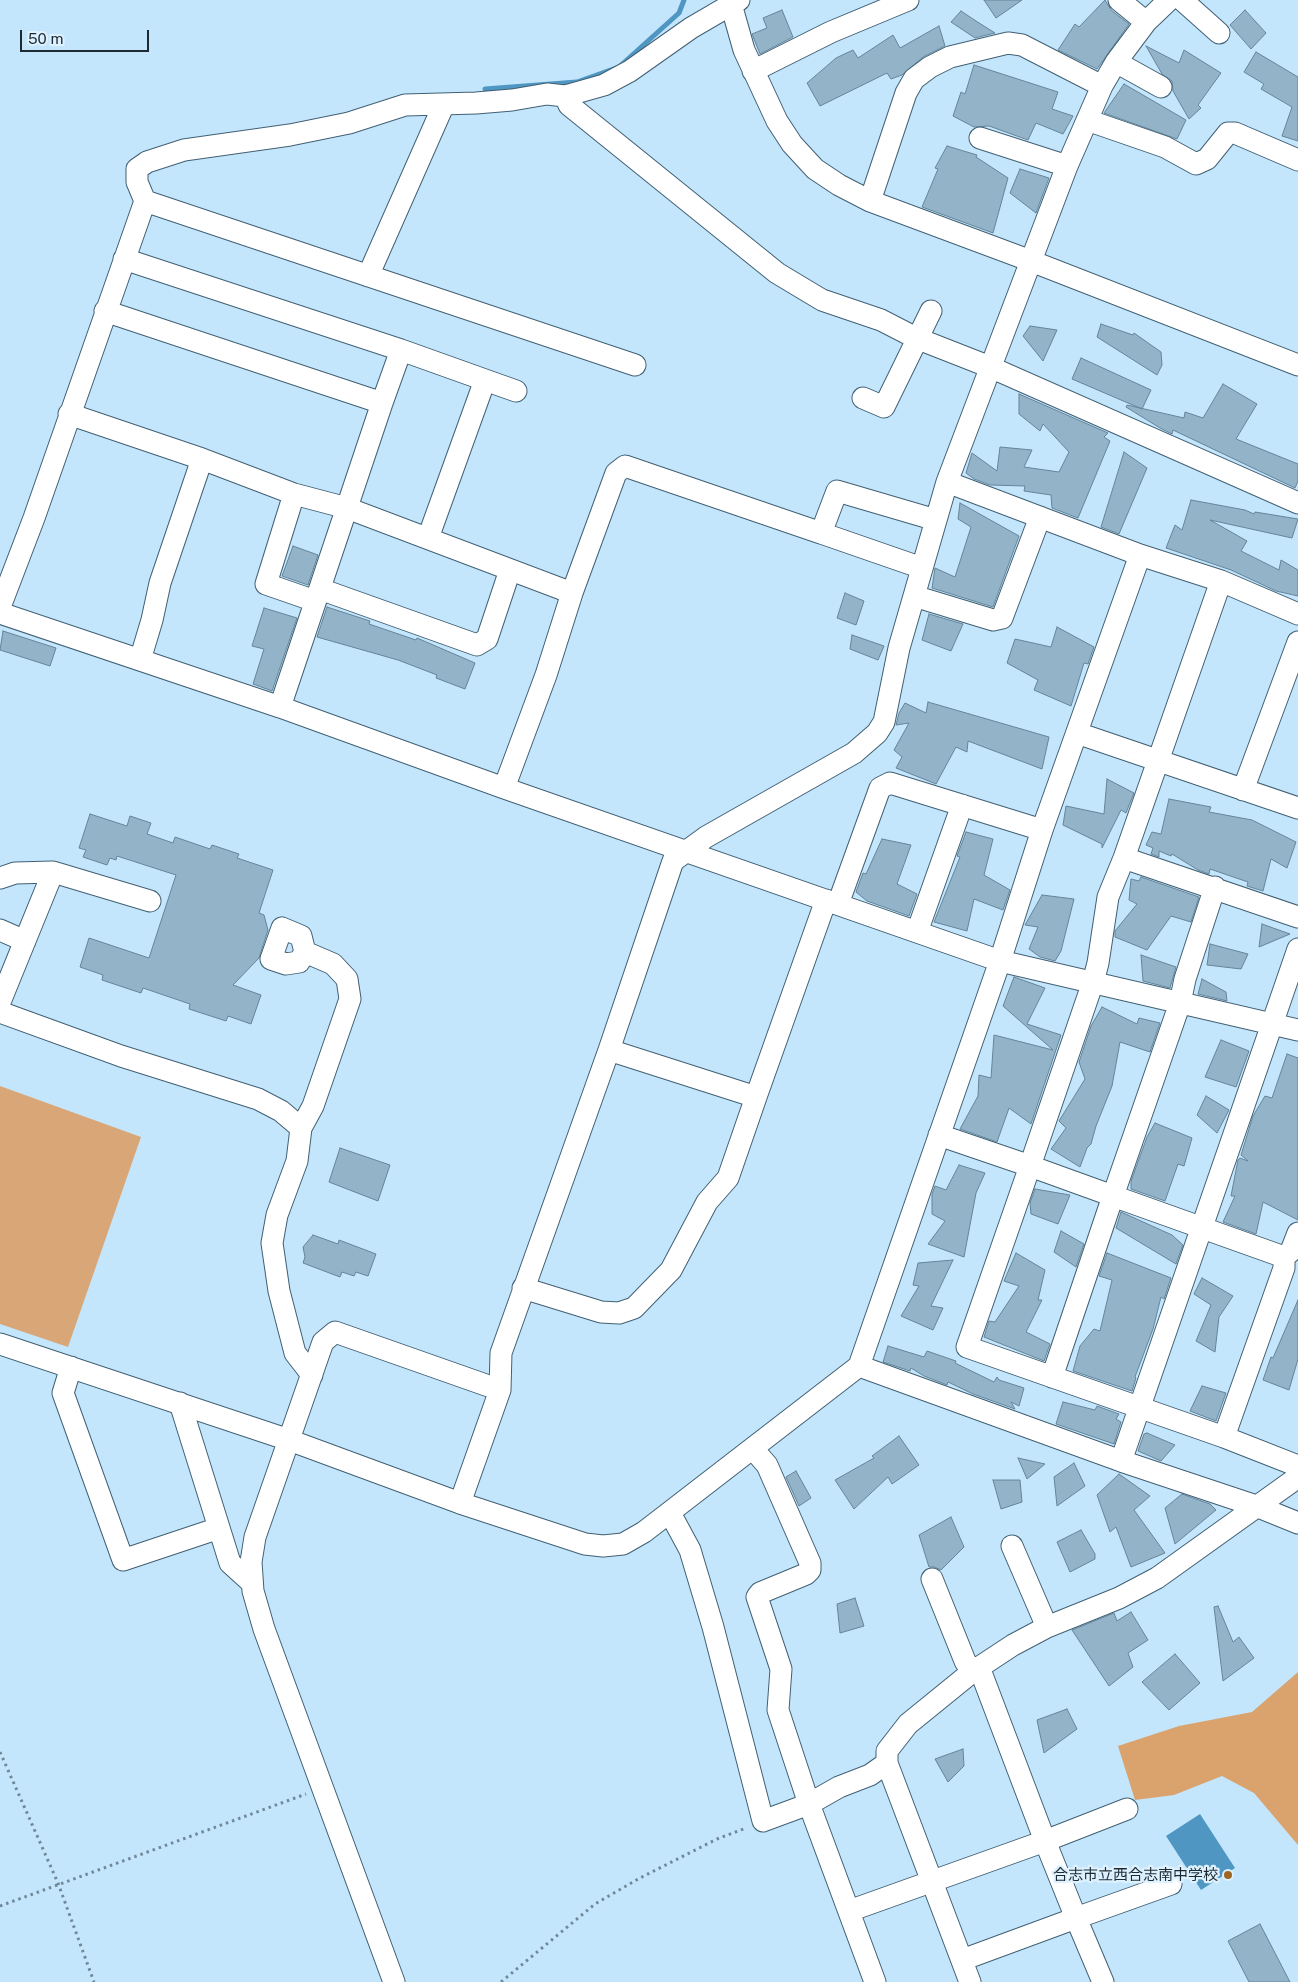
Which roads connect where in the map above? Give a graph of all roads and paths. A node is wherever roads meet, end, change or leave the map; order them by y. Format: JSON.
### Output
{"nodes":[{"id":1,"x":908,"y":0,"type":"edge"},
{"id":2,"x":1119,"y":0,"type":"edge"},
{"id":3,"x":1169,"y":0,"type":"edge"},
{"id":4,"x":1182,"y":0,"type":"edge"},
{"id":5,"x":735,"y":2,"type":"edge"},
{"id":6,"x":1146,"y":22,"type":"junction"},
{"id":7,"x":1219,"y":33,"type":"dead end"},
{"id":8,"x":1116,"y":62,"type":"junction"},
{"id":9,"x":753,"y":71,"type":"junction"},
{"id":10,"x":1102,"y":86,"type":"junction"},
{"id":11,"x":1161,"y":87,"type":"dead end"},
{"id":12,"x":566,"y":96,"type":"junction"},
{"id":13,"x":444,"y":104,"type":"junction"},
{"id":14,"x":1087,"y":120,"type":"junction"},
{"id":15,"x":980,"y":138,"type":"dead end"},
{"id":16,"x":1298,"y":160,"type":"edge"},
{"id":17,"x":1067,"y":166,"type":"junction"},
{"id":18,"x":145,"y":201,"type":"junction"},
{"id":19,"x":870,"y":201,"type":"junction"},
{"id":20,"x":124,"y":259,"type":"junction"},
{"id":21,"x":1031,"y":260,"type":"junction"},
{"id":22,"x":368,"y":276,"type":"junction"},
{"id":23,"x":106,"y":311,"type":"junction"},
{"id":24,"x":932,"y":311,"type":"dead end"},
{"id":25,"x":916,"y":338,"type":"junction"},
{"id":26,"x":401,"y":350,"type":"junction"},
{"id":27,"x":635,"y":365,"type":"dead end"},
{"id":28,"x":1298,"y":365,"type":"edge"},
{"id":29,"x":990,"y":367,"type":"junction"},
{"id":30,"x":484,"y":380,"type":"junction"},
{"id":31,"x":516,"y":391,"type":"dead end"},
{"id":32,"x":863,"y":398,"type":"dead end"},
{"id":33,"x":382,"y":403,"type":"junction"},
{"id":34,"x":69,"y":414,"type":"junction"},
{"id":35,"x":202,"y":459,"type":"junction"},
{"id":36,"x":947,"y":482,"type":"junction"},
{"id":37,"x":294,"y":494,"type":"junction"},
{"id":38,"x":1298,"y":503,"type":"edge"},
{"id":39,"x":347,"y":508,"type":"junction"},
{"id":40,"x":1040,"y":517,"type":"junction"},
{"id":41,"x":936,"y":520,"type":"junction"},
{"id":42,"x":821,"y":533,"type":"junction"},
{"id":43,"x":428,"y":538,"type":"junction"},
{"id":44,"x":1140,"y":555,"type":"junction"},
{"id":45,"x":922,"y":568,"type":"junction"},
{"id":46,"x":510,"y":570,"type":"junction"},
{"id":47,"x":1221,"y":581,"type":"junction"},
{"id":48,"x":572,"y":593,"type":"junction"},
{"id":49,"x":317,"y":595,"type":"junction"},
{"id":50,"x":914,"y":596,"type":"junction"},
{"id":51,"x":0,"y":607,"type":"edge"},
{"id":52,"x":0,"y":613,"type":"edge"},
{"id":53,"x":1298,"y":614,"type":"edge"},
{"id":54,"x":1298,"y":642,"type":"edge"},
{"id":55,"x":140,"y":660,"type":"junction"},
{"id":56,"x":280,"y":707,"type":"junction"},
{"id":57,"x":1077,"y":733,"type":"junction"},
{"id":58,"x":1159,"y":760,"type":"junction"},
{"id":59,"x":504,"y":788,"type":"junction"},
{"id":60,"x":1243,"y":790,"type":"junction"},
{"id":61,"x":962,"y":805,"type":"junction"},
{"id":62,"x":1298,"y":808,"type":"edge"},
{"id":63,"x":1042,"y":830,"type":"junction"},
{"id":64,"x":686,"y":851,"type":"junction"},
{"id":65,"x":1124,"y":858,"type":"junction"},
{"id":66,"x":53,"y":872,"type":"junction"},
{"id":67,"x":0,"y":878,"type":"edge"},
{"id":68,"x":1215,"y":888,"type":"junction"},
{"id":69,"x":150,"y":900,"type":"dead end"},
{"id":70,"x":832,"y":902,"type":"junction"},
{"id":71,"x":1298,"y":917,"type":"edge"},
{"id":72,"x":0,"y":930,"type":"edge"},
{"id":73,"x":917,"y":932,"type":"junction"},
{"id":74,"x":25,"y":941,"type":"junction"},
{"id":75,"x":1298,"y":949,"type":"edge"},
{"id":76,"x":305,"y":952,"type":"dead end"},
{"id":77,"x":1000,"y":960,"type":"junction"},
{"id":78,"x":1093,"y":982,"type":"junction"},
{"id":79,"x":0,"y":1002,"type":"edge"},
{"id":80,"x":1180,"y":1003,"type":"junction"},
{"id":81,"x":0,"y":1012,"type":"edge"},
{"id":82,"x":1272,"y":1024,"type":"junction"},
{"id":83,"x":1298,"y":1030,"type":"edge"},
{"id":84,"x":609,"y":1050,"type":"junction"},
{"id":85,"x":756,"y":1097,"type":"junction"},
{"id":86,"x":301,"y":1128,"type":"junction"},
{"id":87,"x":939,"y":1135,"type":"junction"},
{"id":88,"x":1030,"y":1166,"type":"junction"},
{"id":89,"x":1113,"y":1196,"type":"junction"},
{"id":90,"x":1201,"y":1227,"type":"junction"},
{"id":91,"x":1298,"y":1233,"type":"edge"},
{"id":92,"x":1284,"y":1257,"type":"junction"},
{"id":93,"x":524,"y":1288,"type":"junction"},
{"id":94,"x":0,"y":1344,"type":"edge"},
{"id":95,"x":860,"y":1366,"type":"junction"},
{"id":96,"x":71,"y":1367,"type":"junction"},
{"id":97,"x":312,"y":1375,"type":"junction"},
{"id":98,"x":1052,"y":1377,"type":"junction"},
{"id":99,"x":500,"y":1390,"type":"junction"},
{"id":100,"x":180,"y":1404,"type":"junction"},
{"id":101,"x":1138,"y":1408,"type":"junction"},
{"id":102,"x":1224,"y":1437,"type":"junction"},
{"id":103,"x":289,"y":1440,"type":"junction"},
{"id":104,"x":753,"y":1449,"type":"junction"},
{"id":105,"x":1121,"y":1461,"type":"junction"},
{"id":106,"x":1298,"y":1466,"type":"edge"},
{"id":107,"x":1298,"y":1477,"type":"edge"},
{"id":108,"x":460,"y":1503,"type":"junction"},
{"id":109,"x":1256,"y":1506,"type":"junction"},
{"id":110,"x":670,"y":1513,"type":"junction"},
{"id":111,"x":1298,"y":1523,"type":"edge"},
{"id":112,"x":219,"y":1528,"type":"junction"},
{"id":113,"x":1012,"y":1546,"type":"dead end"},
{"id":114,"x":932,"y":1579,"type":"dead end"},
{"id":115,"x":252,"y":1584,"type":"junction"},
{"id":116,"x":1047,"y":1626,"type":"junction"},
{"id":117,"x":975,"y":1670,"type":"junction"},
{"id":118,"x":0,"y":1752,"type":"edge"},
{"id":119,"x":887,"y":1763,"type":"junction"},
{"id":120,"x":323,"y":1788,"type":"junction"},
{"id":121,"x":809,"y":1804,"type":"junction"},
{"id":122,"x":1126,"y":1810,"type":"dead end"},
{"id":123,"x":763,"y":1821,"type":"junction"},
{"id":124,"x":1045,"y":1841,"type":"junction"},
{"id":125,"x":932,"y":1881,"type":"junction"},
{"id":126,"x":58,"y":1883,"type":"junction"},
{"id":127,"x":1171,"y":1884,"type":"dead end"},
{"id":128,"x":0,"y":1906,"type":"edge"},
{"id":129,"x":849,"y":1911,"type":"junction"},
{"id":130,"x":1076,"y":1918,"type":"junction"},
{"id":131,"x":962,"y":1960,"type":"junction"},
{"id":132,"x":94,"y":1982,"type":"edge"},
{"id":133,"x":394,"y":1982,"type":"edge"},
{"id":134,"x":501,"y":1982,"type":"edge"},
{"id":135,"x":875,"y":1982,"type":"edge"},
{"id":136,"x":970,"y":1982,"type":"edge"},
{"id":137,"x":1103,"y":1982,"type":"edge"}],
"edges":[{"from":1,"to":9,"type":"street"},
{"from":2,"to":6,"type":"street"},
{"from":3,"to":6,"type":"street"},
{"from":4,"to":7,"type":"street"},
{"from":5,"to":9,"type":"street"},
{"from":5,"to":12,"type":"street"},
{"from":6,"to":8,"type":"street"},
{"from":8,"to":10,"type":"street"},
{"from":8,"to":11,"type":"street"},
{"from":9,"to":19,"type":"street"},
{"from":10,"to":14,"type":"street"},
{"from":10,"to":19,"type":"street"},
{"from":12,"to":13,"type":"street"},
{"from":12,"to":25,"type":"street"},
{"from":13,"to":18,"type":"street"},
{"from":13,"to":22,"type":"street"},
{"from":14,"to":16,"type":"street"},
{"from":14,"to":17,"type":"street"},
{"from":15,"to":17,"type":"street"},
{"from":17,"to":21,"type":"street"},
{"from":18,"to":20,"type":"street"},
{"from":18,"to":22,"type":"street"},
{"from":19,"to":21,"type":"street"},
{"from":20,"to":23,"type":"street"},
{"from":20,"to":26,"type":"street"},
{"from":21,"to":28,"type":"street"},
{"from":21,"to":29,"type":"street"},
{"from":22,"to":27,"type":"street"},
{"from":23,"to":33,"type":"street"},
{"from":23,"to":34,"type":"street"},
{"from":24,"to":25,"type":"street"},
{"from":25,"to":29,"type":"street"},
{"from":25,"to":32,"type":"street"},
{"from":26,"to":30,"type":"street"},
{"from":26,"to":33,"type":"street"},
{"from":29,"to":36,"type":"street"},
{"from":29,"to":38,"type":"street"},
{"from":30,"to":31,"type":"street"},
{"from":30,"to":43,"type":"street"},
{"from":33,"to":39,"type":"street"},
{"from":34,"to":35,"type":"street"},
{"from":34,"to":51,"type":"street"},
{"from":35,"to":37,"type":"street"},
{"from":35,"to":55,"type":"street"},
{"from":36,"to":40,"type":"street"},
{"from":36,"to":41,"type":"street"},
{"from":37,"to":39,"type":"street"},
{"from":37,"to":49,"type":"street"},
{"from":39,"to":43,"type":"street"},
{"from":39,"to":49,"type":"street"},
{"from":40,"to":44,"type":"street"},
{"from":40,"to":50,"type":"street"},
{"from":41,"to":42,"type":"street"},
{"from":41,"to":45,"type":"street"},
{"from":42,"to":45,"type":"street"},
{"from":42,"to":48,"type":"street"},
{"from":43,"to":46,"type":"street"},
{"from":44,"to":47,"type":"street"},
{"from":44,"to":57,"type":"street"},
{"from":45,"to":50,"type":"street"},
{"from":46,"to":48,"type":"street"},
{"from":46,"to":49,"type":"street"},
{"from":47,"to":53,"type":"street"},
{"from":47,"to":58,"type":"street"},
{"from":48,"to":59,"type":"street"},
{"from":49,"to":56,"type":"street"},
{"from":50,"to":64,"type":"street"},
{"from":52,"to":55,"type":"street"},
{"from":54,"to":60,"type":"street"},
{"from":55,"to":56,"type":"street"},
{"from":56,"to":59,"type":"street"},
{"from":57,"to":58,"type":"street"},
{"from":57,"to":63,"type":"street"},
{"from":58,"to":60,"type":"street"},
{"from":58,"to":65,"type":"street"},
{"from":59,"to":64,"type":"street"},
{"from":60,"to":62,"type":"street"},
{"from":61,"to":63,"type":"street"},
{"from":61,"to":70,"type":"street"},
{"from":61,"to":73,"type":"street"},
{"from":63,"to":77,"type":"street"},
{"from":64,"to":70,"type":"street"},
{"from":64,"to":84,"type":"street"},
{"from":65,"to":68,"type":"street"},
{"from":65,"to":78,"type":"street"},
{"from":66,"to":67,"type":"street"},
{"from":66,"to":69,"type":"street"},
{"from":66,"to":74,"type":"street"},
{"from":68,"to":71,"type":"street"},
{"from":68,"to":80,"type":"street"},
{"from":70,"to":73,"type":"street"},
{"from":70,"to":85,"type":"street"},
{"from":72,"to":74,"type":"street"},
{"from":73,"to":77,"type":"street"},
{"from":74,"to":79,"type":"street"},
{"from":75,"to":82,"type":"street"},
{"from":76,"to":86,"type":"street"},
{"from":77,"to":78,"type":"street"},
{"from":77,"to":87,"type":"street"},
{"from":78,"to":80,"type":"street"},
{"from":78,"to":88,"type":"street"},
{"from":80,"to":82,"type":"street"},
{"from":80,"to":89,"type":"street"},
{"from":81,"to":86,"type":"street"},
{"from":82,"to":83,"type":"street"},
{"from":82,"to":90,"type":"street"},
{"from":84,"to":85,"type":"street"},
{"from":84,"to":93,"type":"street"},
{"from":85,"to":93,"type":"street"},
{"from":86,"to":97,"type":"street"},
{"from":87,"to":88,"type":"street"},
{"from":87,"to":95,"type":"street"},
{"from":88,"to":89,"type":"street"},
{"from":88,"to":98,"type":"street"},
{"from":89,"to":90,"type":"street"},
{"from":89,"to":98,"type":"street"},
{"from":90,"to":92,"type":"street"},
{"from":90,"to":101,"type":"street"},
{"from":91,"to":92,"type":"street"},
{"from":92,"to":102,"type":"street"},
{"from":93,"to":99,"type":"street"},
{"from":94,"to":96,"type":"street"},
{"from":95,"to":104,"type":"street"},
{"from":95,"to":105,"type":"street"},
{"from":96,"to":100,"type":"street"},
{"from":96,"to":112,"type":"street"},
{"from":97,"to":99,"type":"street"},
{"from":97,"to":103,"type":"street"},
{"from":98,"to":101,"type":"street"},
{"from":99,"to":108,"type":"street"},
{"from":100,"to":103,"type":"street"},
{"from":100,"to":112,"type":"street"},
{"from":101,"to":102,"type":"street"},
{"from":101,"to":105,"type":"street"},
{"from":102,"to":106,"type":"street"},
{"from":103,"to":108,"type":"street"},
{"from":103,"to":115,"type":"street"},
{"from":104,"to":110,"type":"street"},
{"from":104,"to":121,"type":"street"},
{"from":105,"to":109,"type":"street"},
{"from":107,"to":109,"type":"street"},
{"from":108,"to":110,"type":"street"},
{"from":109,"to":111,"type":"street"},
{"from":109,"to":116,"type":"street"},
{"from":110,"to":123,"type":"street"},
{"from":112,"to":115,"type":"street"},
{"from":113,"to":116,"type":"street"},
{"from":114,"to":117,"type":"street"},
{"from":115,"to":120,"type":"street"},
{"from":116,"to":117,"type":"street"},
{"from":117,"to":119,"type":"street"},
{"from":117,"to":124,"type":"street"},
{"from":118,"to":126,"type":"path"},
{"from":119,"to":121,"type":"street"},
{"from":119,"to":125,"type":"street"},
{"from":120,"to":126,"type":"path"},
{"from":120,"to":133,"type":"street"},
{"from":121,"to":123,"type":"street"},
{"from":121,"to":129,"type":"street"},
{"from":122,"to":124,"type":"street"},
{"from":123,"to":134,"type":"path"},
{"from":124,"to":125,"type":"street"},
{"from":124,"to":130,"type":"street"},
{"from":125,"to":129,"type":"street"},
{"from":125,"to":131,"type":"street"},
{"from":126,"to":128,"type":"path"},
{"from":126,"to":132,"type":"path"},
{"from":127,"to":130,"type":"street"},
{"from":129,"to":135,"type":"street"},
{"from":130,"to":131,"type":"street"},
{"from":130,"to":137,"type":"street"},
{"from":131,"to":136,"type":"street"}]}
